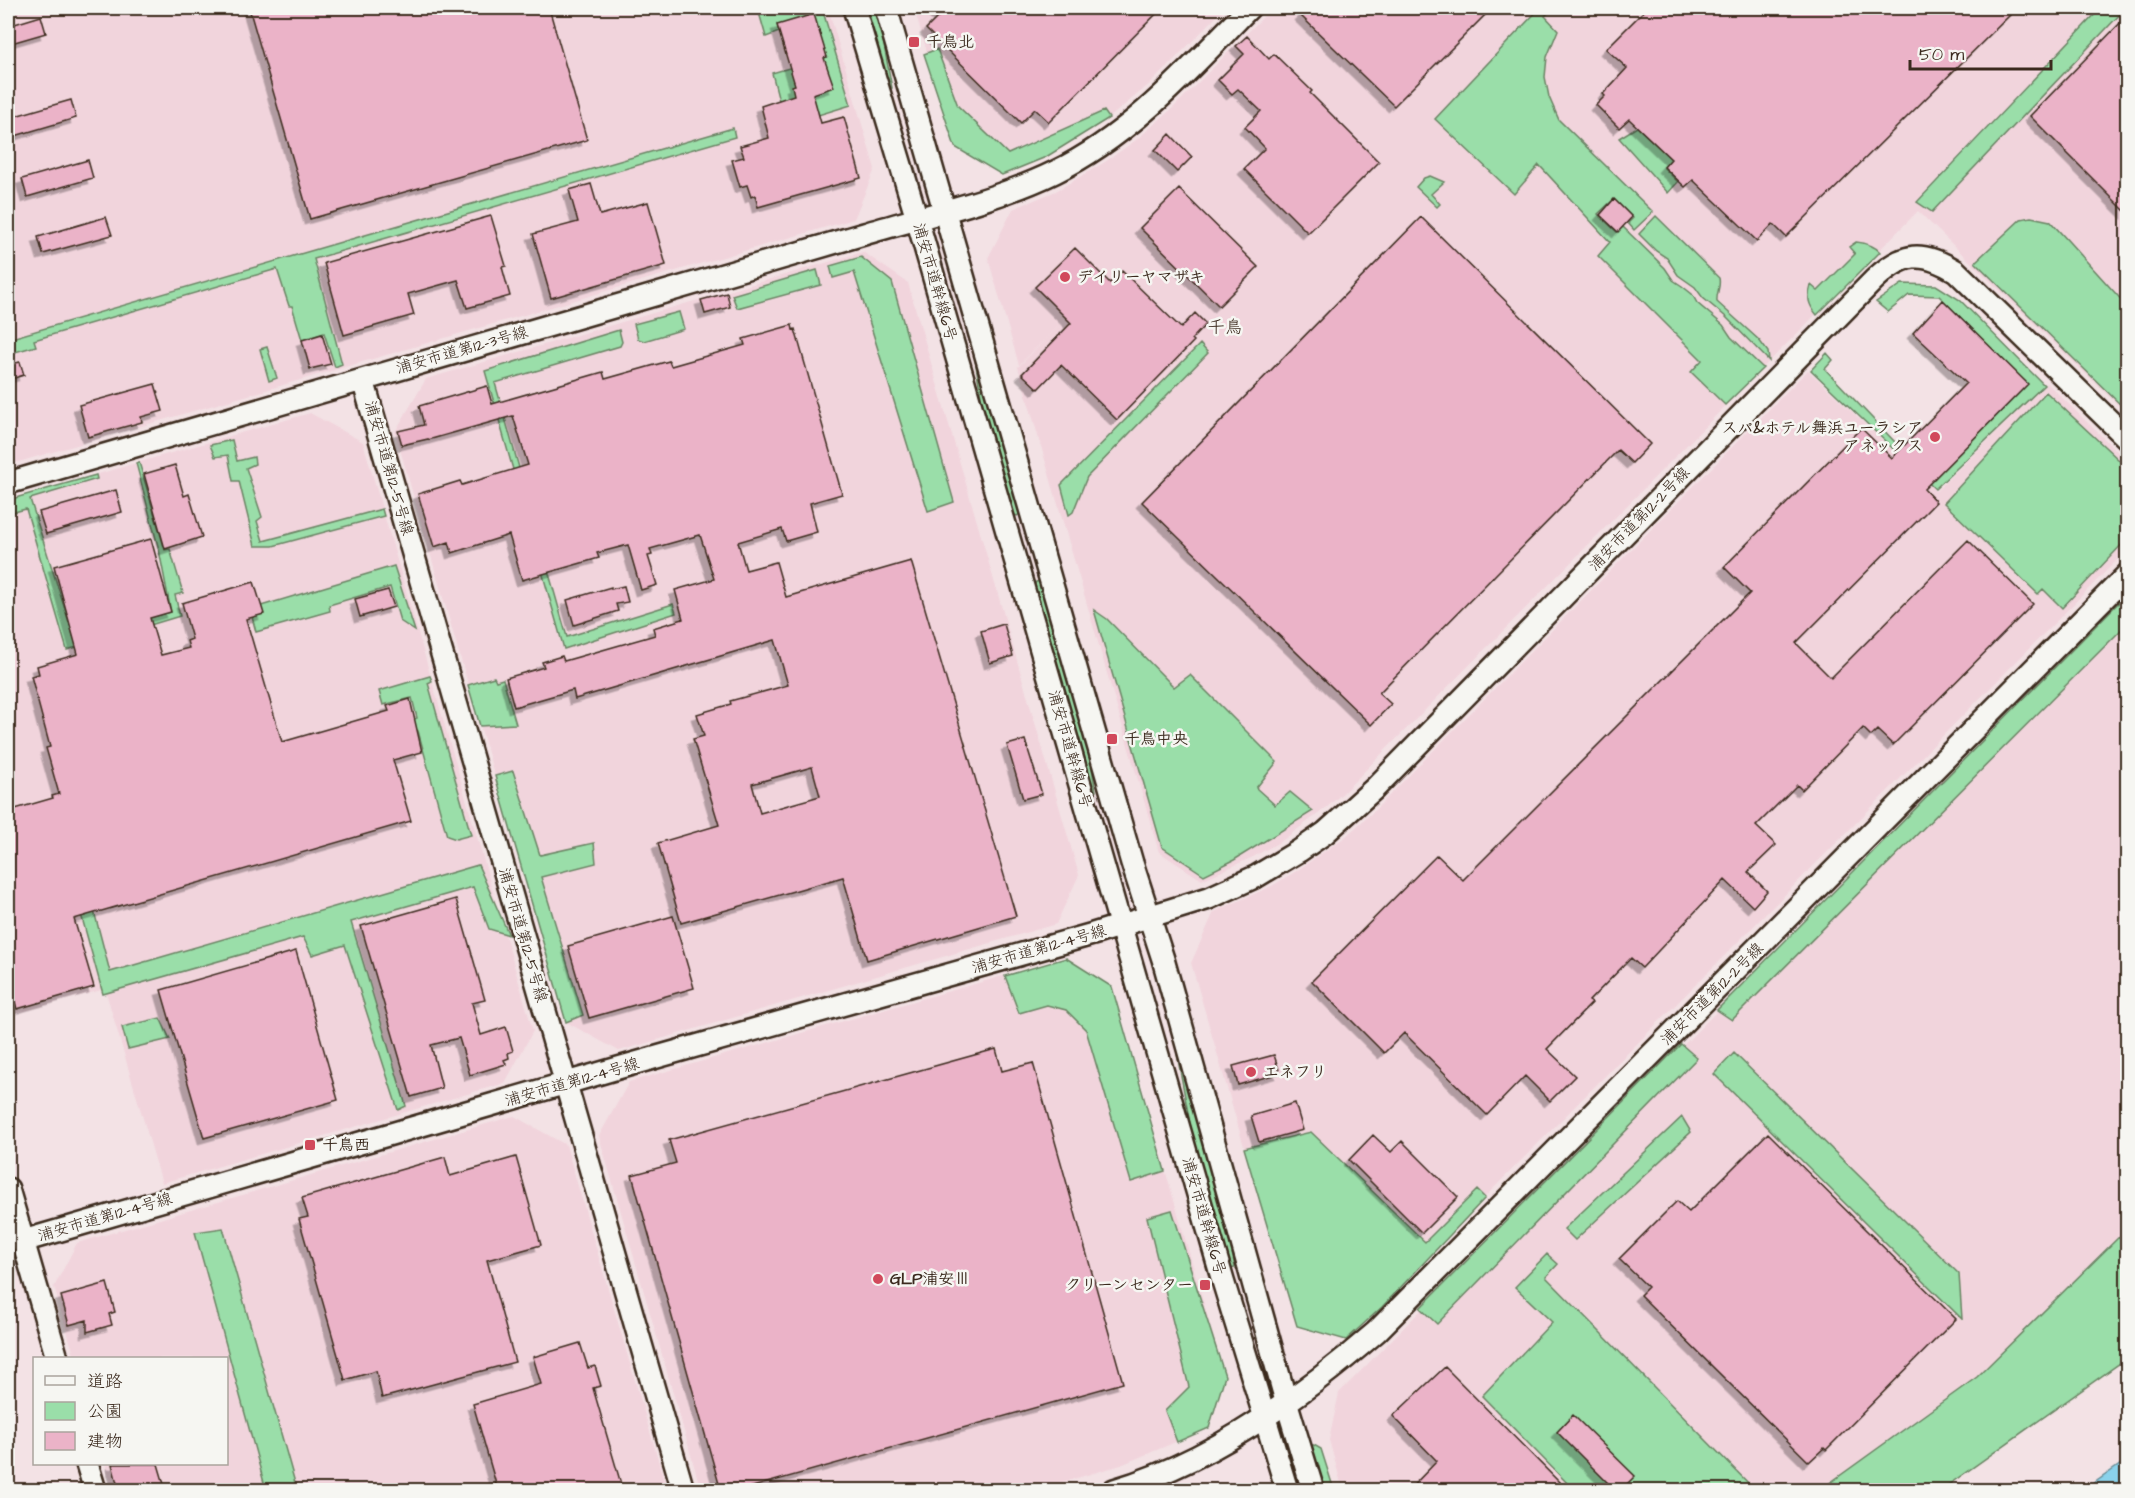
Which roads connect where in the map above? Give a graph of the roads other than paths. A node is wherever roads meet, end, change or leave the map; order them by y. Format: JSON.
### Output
{"nodes":[{"id":1,"x":854,"y":8,"type":"edge"},
{"id":2,"x":886,"y":8,"type":"edge"},
{"id":3,"x":1250,"y":8,"type":"edge"},
{"id":4,"x":945,"y":210,"type":"junction"},
{"id":5,"x":917,"y":219,"type":"junction"},
{"id":6,"x":363,"y":380,"type":"junction"},
{"id":7,"x":2127,"y":439,"type":"edge"},
{"id":8,"x":8,"y":483,"type":"edge"},
{"id":9,"x":2127,"y":574,"type":"edge"},
{"id":10,"x":1150,"y":917,"type":"junction"},
{"id":11,"x":1121,"y":925,"type":"junction"},
{"id":12,"x":565,"y":1084,"type":"junction"},
{"id":13,"x":8,"y":1189,"type":"edge"},
{"id":14,"x":22,"y":1241,"type":"junction"},
{"id":15,"x":56,"y":1357,"type":"edge"},
{"id":16,"x":1286,"y":1401,"type":"junction"},
{"id":17,"x":1264,"y":1416,"type":"junction"},
{"id":18,"x":87,"y":1465,"type":"edge"},
{"id":19,"x":95,"y":1491,"type":"edge"},
{"id":20,"x":683,"y":1491,"type":"edge"},
{"id":21,"x":1114,"y":1491,"type":"edge"},
{"id":22,"x":1287,"y":1491,"type":"edge"},
{"id":23,"x":1313,"y":1491,"type":"edge"}],
"edges":[{"from":1,"to":5,"type":"street","name":"浦安市道幹線6号"},
{"from":2,"to":4,"type":"street","name":"浦安市道幹線6号"},
{"from":3,"to":4,"type":"street","name":"浦安市道第12-3号線"},
{"from":4,"to":5,"type":"street","name":"浦安市道第12-3号線"},
{"from":4,"to":10,"type":"street","name":"浦安市道幹線6号"},
{"from":5,"to":6,"type":"street","name":"浦安市道第12-3号線"},
{"from":5,"to":11,"type":"street","name":"浦安市道幹線6号"},
{"from":6,"to":8,"type":"street","name":"浦安市道第12-3号線"},
{"from":6,"to":12,"type":"street","name":"浦安市道第12-5号線"},
{"from":7,"to":10,"type":"street","name":"浦安市道第12-2号線"},
{"from":9,"to":16,"type":"street","name":"浦安市道第12-2号線"},
{"from":10,"to":11,"type":"street","name":"浦安市道第12-2号線"},
{"from":10,"to":16,"type":"street","name":"浦安市道幹線6号"},
{"from":11,"to":12,"type":"street","name":"浦安市道第12-4号線"},
{"from":11,"to":17,"type":"street","name":"浦安市道幹線6号"},
{"from":12,"to":14,"type":"street","name":"浦安市道第12-4号線"},
{"from":12,"to":20,"type":"street","name":"浦安市道第12-5号線"},
{"from":13,"to":14,"type":"street"},
{"from":14,"to":15,"type":"street"},
{"from":16,"to":17,"type":"street","name":"浦安市道第12-2号線"},
{"from":16,"to":23,"type":"street","name":"浦安市道幹線6号"},
{"from":17,"to":21,"type":"street","name":"浦安市道第12-2号線"},
{"from":17,"to":22,"type":"street","name":"浦安市道幹線6号"},
{"from":18,"to":19,"type":"street"}]}
